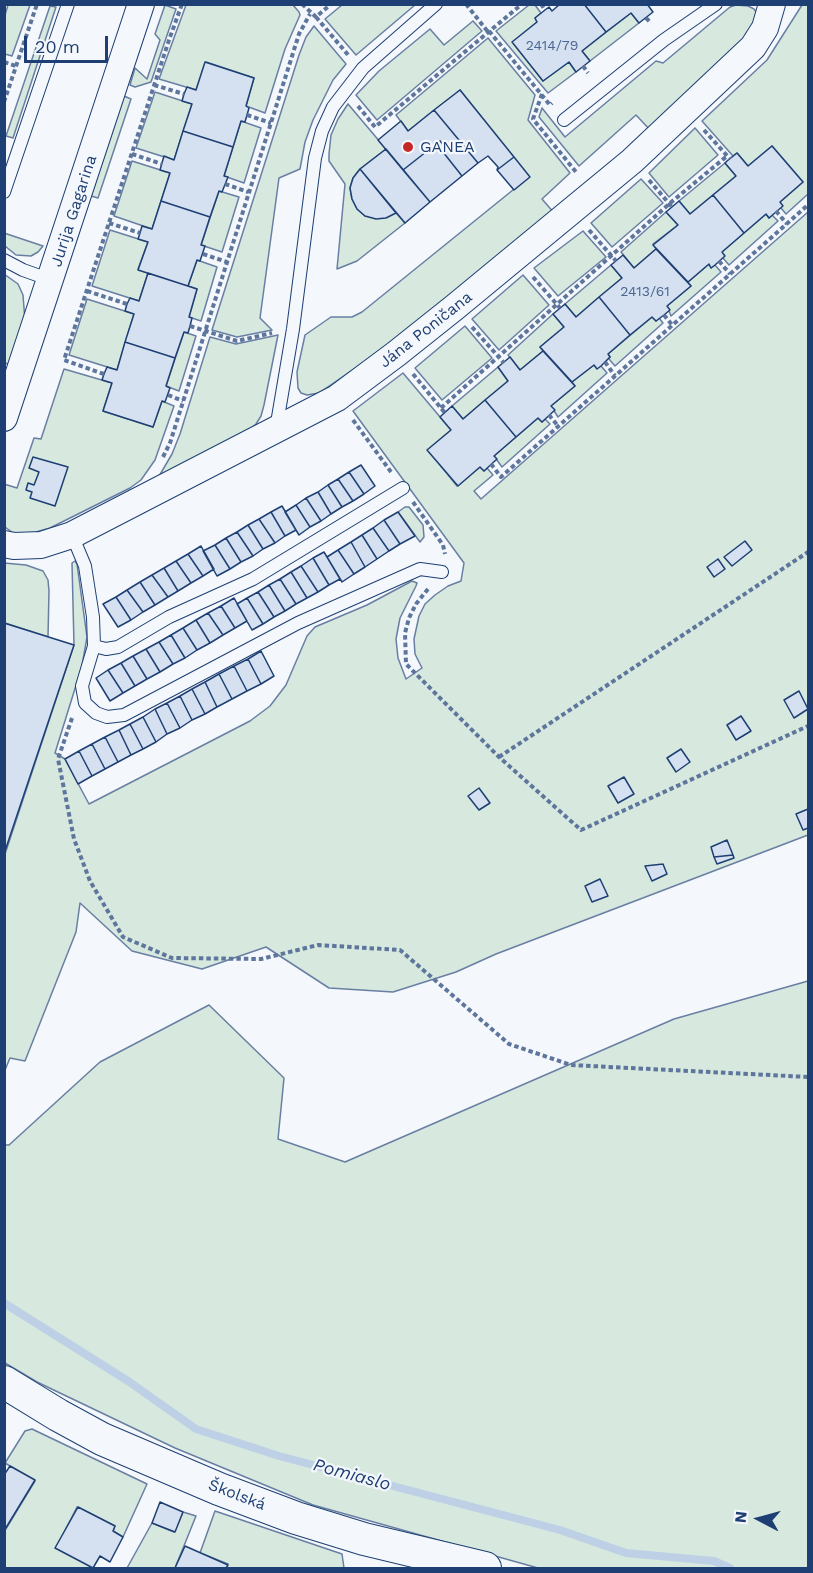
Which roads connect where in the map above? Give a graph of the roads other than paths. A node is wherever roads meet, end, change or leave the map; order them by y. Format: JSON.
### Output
{"nodes":[{"id":1,"x":68,"y":4,"type":"edge"},
{"id":2,"x":141,"y":4,"type":"edge"},
{"id":3,"x":436,"y":4,"type":"edge"},
{"id":4,"x":716,"y":4,"type":"edge"},
{"id":5,"x":772,"y":4,"type":"edge"},
{"id":6,"x":564,"y":120,"type":"dead end"},
{"id":7,"x":4,"y":192,"type":"edge"},
{"id":8,"x":4,"y":260,"type":"edge"},
{"id":9,"x":51,"y":280,"type":"junction"},
{"id":10,"x":4,"y":418,"type":"edge"},
{"id":11,"x":276,"y":430,"type":"junction"},
{"id":12,"x":403,"y":488,"type":"dead end"},
{"id":13,"x":72,"y":535,"type":"junction"},
{"id":14,"x":4,"y":544,"type":"edge"},
{"id":15,"x":442,"y":572,"type":"dead end"},
{"id":16,"x":94,"y":646,"type":"junction"},
{"id":17,"x":4,"y":1383,"type":"edge"},
{"id":18,"x":485,"y":1569,"type":"edge"}],
"edges":[{"from":1,"to":7,"type":"lane"},
{"from":2,"to":9,"type":"street","name":"Jurija Gagarina"},
{"from":3,"to":11,"type":"lane"},
{"from":4,"to":6,"type":"lane"},
{"from":5,"to":11,"type":"street","name":"Jána Poničana"},
{"from":8,"to":9,"type":"lane"},
{"from":9,"to":10,"type":"street","name":"Jurija Gagarina"},
{"from":11,"to":13,"type":"street","name":"Jána Poničana"},
{"from":12,"to":16,"type":"lane"},
{"from":13,"to":14,"type":"street","name":"Jána Poničana"},
{"from":13,"to":16,"type":"lane"},
{"from":15,"to":16,"type":"lane"},
{"from":17,"to":18,"type":"street","name":"Školská"}]}
